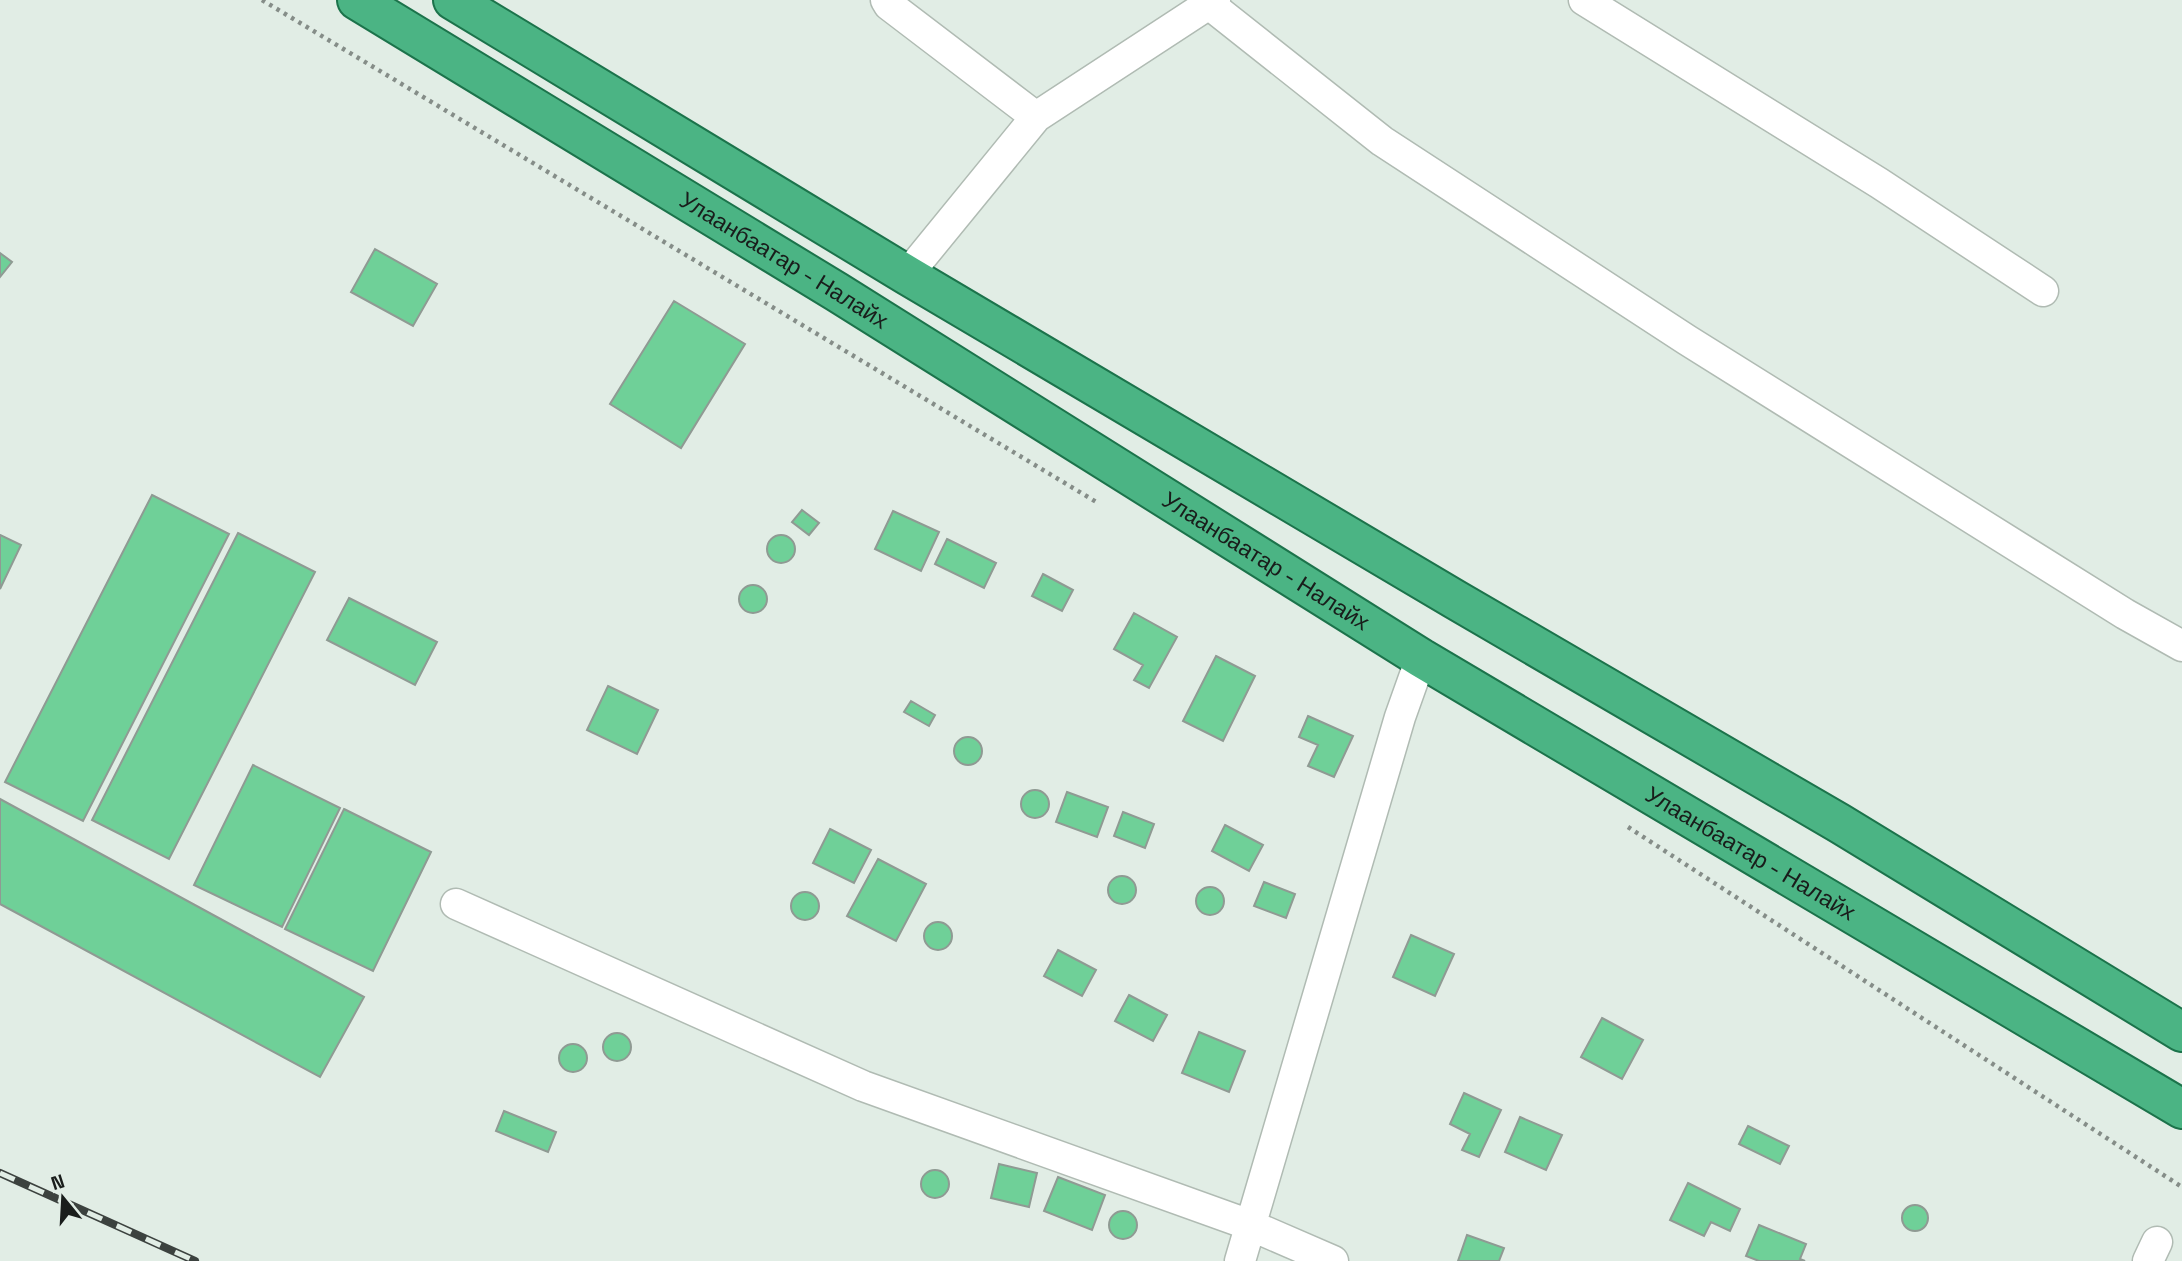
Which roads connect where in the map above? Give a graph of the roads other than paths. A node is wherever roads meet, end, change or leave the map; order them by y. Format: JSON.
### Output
{"nodes":[{"id":1,"x":357,"y":0,"type":"edge"},
{"id":2,"x":453,"y":0,"type":"edge"},
{"id":3,"x":886,"y":0,"type":"edge"},
{"id":4,"x":1584,"y":0,"type":"edge"},
{"id":5,"x":1212,"y":2,"type":"edge"},
{"id":6,"x":1036,"y":117,"type":"junction"},
{"id":7,"x":907,"y":275,"type":"junction"},
{"id":8,"x":2043,"y":291,"type":"dead end"},
{"id":9,"x":2182,"y":646,"type":"edge"},
{"id":10,"x":1421,"y":658,"type":"junction"},
{"id":11,"x":456,"y":904,"type":"dead end"},
{"id":12,"x":2182,"y":1032,"type":"edge"},
{"id":13,"x":2182,"y":1109,"type":"edge"},
{"id":14,"x":1250,"y":1225,"type":"junction"},
{"id":15,"x":1240,"y":1261,"type":"edge"},
{"id":16,"x":1333,"y":1261,"type":"edge"}],
"edges":[{"from":1,"to":10,"type":"highway","name":"Улаанбаатар - Налайх"},
{"from":2,"to":7,"type":"highway"},
{"from":3,"to":6,"type":"street"},
{"from":4,"to":8,"type":"street"},
{"from":5,"to":6,"type":"street"},
{"from":5,"to":9,"type":"street"},
{"from":6,"to":7,"type":"street"},
{"from":7,"to":12,"type":"highway"},
{"from":10,"to":13,"type":"highway","name":"Улаанбаатар - Налайх"},
{"from":10,"to":14,"type":"street"},
{"from":11,"to":14,"type":"street"},
{"from":14,"to":15,"type":"street"},
{"from":14,"to":16,"type":"street"}]}
